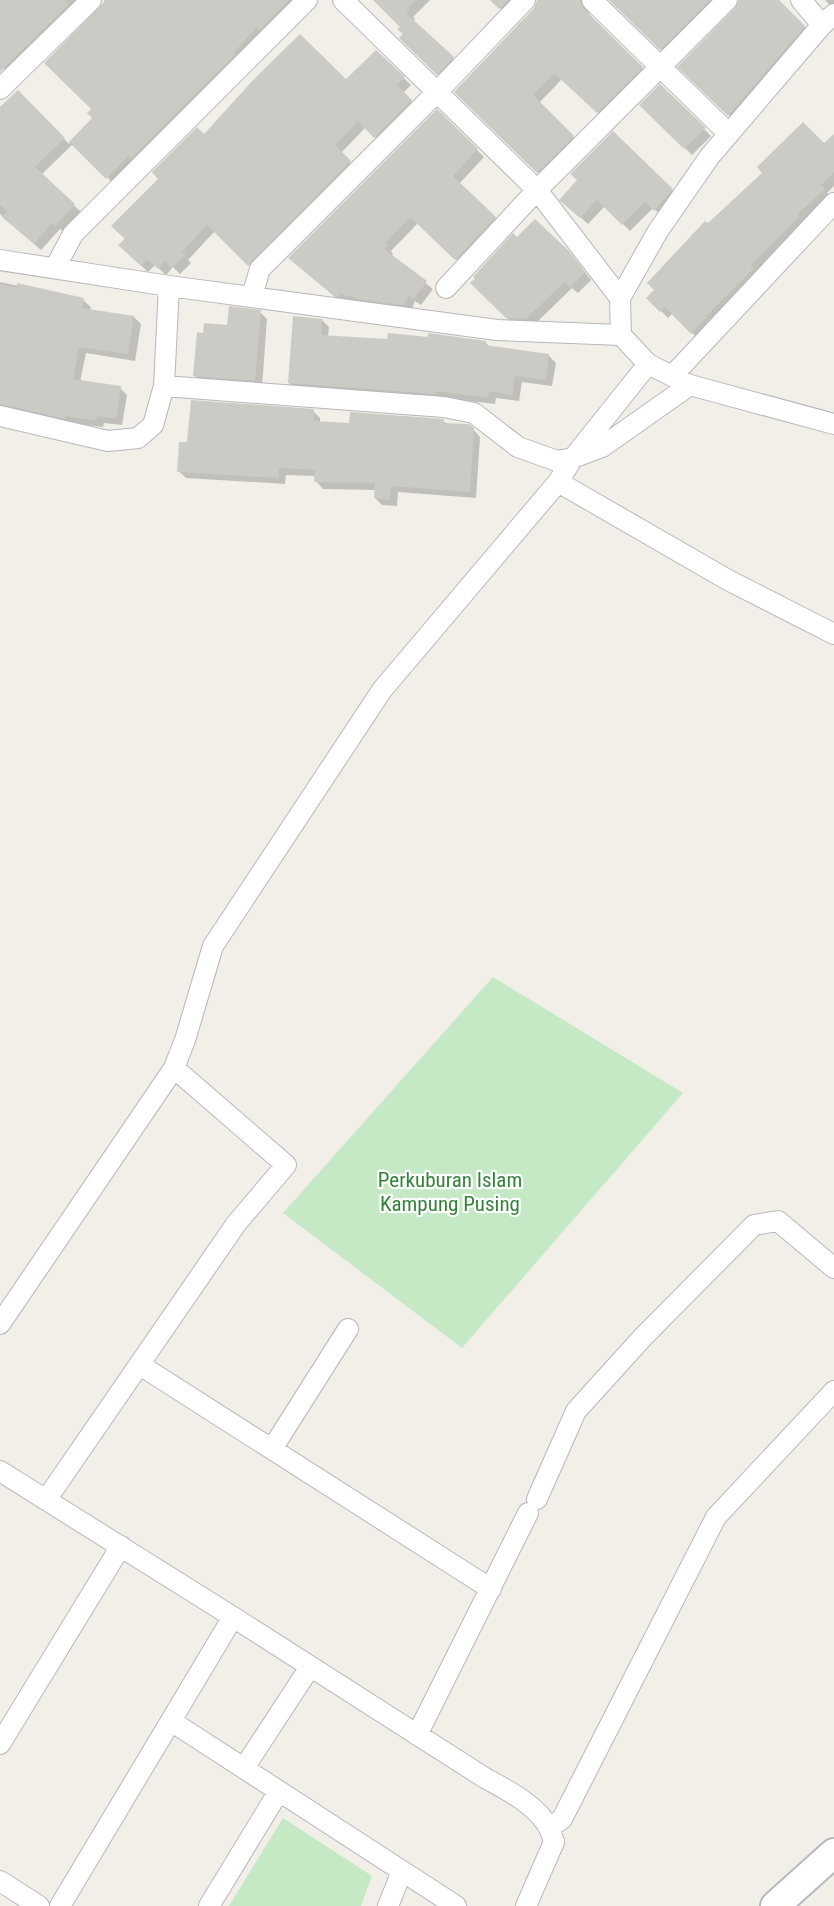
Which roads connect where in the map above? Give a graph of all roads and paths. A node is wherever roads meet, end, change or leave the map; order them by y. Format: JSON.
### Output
{"nodes":[{"id":1,"x":91,"y":0,"type":"edge"},
{"id":2,"x":307,"y":0,"type":"edge"},
{"id":3,"x":343,"y":0,"type":"edge"},
{"id":4,"x":525,"y":0,"type":"edge"},
{"id":5,"x":592,"y":0,"type":"edge"},
{"id":6,"x":727,"y":0,"type":"edge"},
{"id":7,"x":801,"y":0,"type":"edge"},
{"id":8,"x":828,"y":20,"type":"edge"},
{"id":9,"x":660,"y":67,"type":"junction"},
{"id":10,"x":0,"y":89,"type":"edge"},
{"id":11,"x":437,"y":92,"type":"junction"},
{"id":12,"x":729,"y":134,"type":"junction"},
{"id":13,"x":537,"y":190,"type":"junction"},
{"id":14,"x":834,"y":203,"type":"edge"},
{"id":15,"x":0,"y":260,"type":"edge"},
{"id":16,"x":55,"y":268,"type":"junction"},
{"id":17,"x":169,"y":286,"type":"junction"},
{"id":18,"x":446,"y":288,"type":"dead end"},
{"id":19,"x":252,"y":296,"type":"junction"},
{"id":20,"x":620,"y":298,"type":"junction"},
{"id":21,"x":621,"y":335,"type":"junction"},
{"id":22,"x":648,"y":364,"type":"junction"},
{"id":23,"x":673,"y":375,"type":"junction"},
{"id":24,"x":690,"y":385,"type":"junction"},
{"id":25,"x":164,"y":386,"type":"junction"},
{"id":26,"x":0,"y":416,"type":"edge"},
{"id":27,"x":834,"y":424,"type":"edge"},
{"id":28,"x":573,"y":458,"type":"junction"},
{"id":29,"x":558,"y":482,"type":"junction"},
{"id":30,"x":834,"y":634,"type":"edge"},
{"id":31,"x":174,"y":1068,"type":"junction"},
{"id":32,"x":834,"y":1268,"type":"edge"},
{"id":33,"x":0,"y":1324,"type":"edge"},
{"id":34,"x":348,"y":1329,"type":"dead end"},
{"id":35,"x":140,"y":1365,"type":"junction"},
{"id":36,"x":834,"y":1391,"type":"edge"},
{"id":37,"x":272,"y":1449,"type":"junction"},
{"id":38,"x":0,"y":1471,"type":"edge"},
{"id":39,"x":46,"y":1500,"type":"junction"},
{"id":40,"x":121,"y":1546,"type":"junction"},
{"id":41,"x":491,"y":1589,"type":"junction"},
{"id":42,"x":233,"y":1617,"type":"junction"},
{"id":43,"x":310,"y":1667,"type":"junction"},
{"id":44,"x":171,"y":1721,"type":"junction"},
{"id":45,"x":417,"y":1735,"type":"junction"},
{"id":46,"x":0,"y":1744,"type":"edge"},
{"id":47,"x":244,"y":1768,"type":"junction"},
{"id":48,"x":279,"y":1791,"type":"junction"},
{"id":49,"x":549,"y":1828,"type":"junction"},
{"id":50,"x":834,"y":1853,"type":"edge"},
{"id":51,"x":402,"y":1871,"type":"junction"},
{"id":52,"x":0,"y":1881,"type":"edge"},
{"id":53,"x":39,"y":1906,"type":"edge"},
{"id":54,"x":60,"y":1906,"type":"edge"},
{"id":55,"x":209,"y":1906,"type":"edge"},
{"id":56,"x":388,"y":1906,"type":"edge"},
{"id":57,"x":456,"y":1906,"type":"edge"},
{"id":58,"x":526,"y":1906,"type":"edge"},
{"id":59,"x":776,"y":1906,"type":"edge"}],
"edges":[{"from":1,"to":10,"type":"street"},
{"from":2,"to":16,"type":"street"},
{"from":3,"to":11,"type":"street"},
{"from":4,"to":11,"type":"street"},
{"from":5,"to":9,"type":"street"},
{"from":6,"to":9,"type":"street"},
{"from":7,"to":8,"type":"street"},
{"from":8,"to":12,"type":"street"},
{"from":9,"to":12,"type":"street"},
{"from":9,"to":13,"type":"street"},
{"from":11,"to":13,"type":"street"},
{"from":11,"to":19,"type":"street"},
{"from":12,"to":20,"type":"street"},
{"from":13,"to":18,"type":"street"},
{"from":13,"to":20,"type":"street"},
{"from":14,"to":23,"type":"street"},
{"from":15,"to":16,"type":"street"},
{"from":16,"to":17,"type":"street"},
{"from":17,"to":19,"type":"street"},
{"from":17,"to":25,"type":"street"},
{"from":19,"to":21,"type":"street"},
{"from":20,"to":21,"type":"street"},
{"from":21,"to":22,"type":"street"},
{"from":22,"to":23,"type":"street"},
{"from":22,"to":28,"type":"street"},
{"from":23,"to":24,"type":"street"},
{"from":24,"to":27,"type":"street"},
{"from":24,"to":28,"type":"street"},
{"from":25,"to":26,"type":"street"},
{"from":25,"to":28,"type":"street"},
{"from":28,"to":29,"type":"street"},
{"from":29,"to":30,"type":"street"},
{"from":29,"to":31,"type":"street"},
{"from":31,"to":33,"type":"street"},
{"from":31,"to":35,"type":"street"},
{"from":32,"to":41,"type":"street"},
{"from":34,"to":37,"type":"street"},
{"from":35,"to":37,"type":"street"},
{"from":35,"to":39,"type":"street"},
{"from":36,"to":49,"type":"street"},
{"from":37,"to":41,"type":"street"},
{"from":38,"to":39,"type":"street"},
{"from":39,"to":40,"type":"street"},
{"from":40,"to":42,"type":"street"},
{"from":40,"to":46,"type":"street"},
{"from":41,"to":45,"type":"street"},
{"from":42,"to":43,"type":"street"},
{"from":42,"to":44,"type":"street"},
{"from":43,"to":45,"type":"street"},
{"from":43,"to":47,"type":"street"},
{"from":44,"to":47,"type":"street"},
{"from":44,"to":54,"type":"street"},
{"from":45,"to":49,"type":"street"},
{"from":47,"to":48,"type":"street"},
{"from":48,"to":51,"type":"street"},
{"from":48,"to":55,"type":"street"},
{"from":49,"to":58,"type":"street"},
{"from":50,"to":59,"type":"main road"},
{"from":51,"to":56,"type":"street"},
{"from":51,"to":57,"type":"street"},
{"from":52,"to":53,"type":"street"}]}
